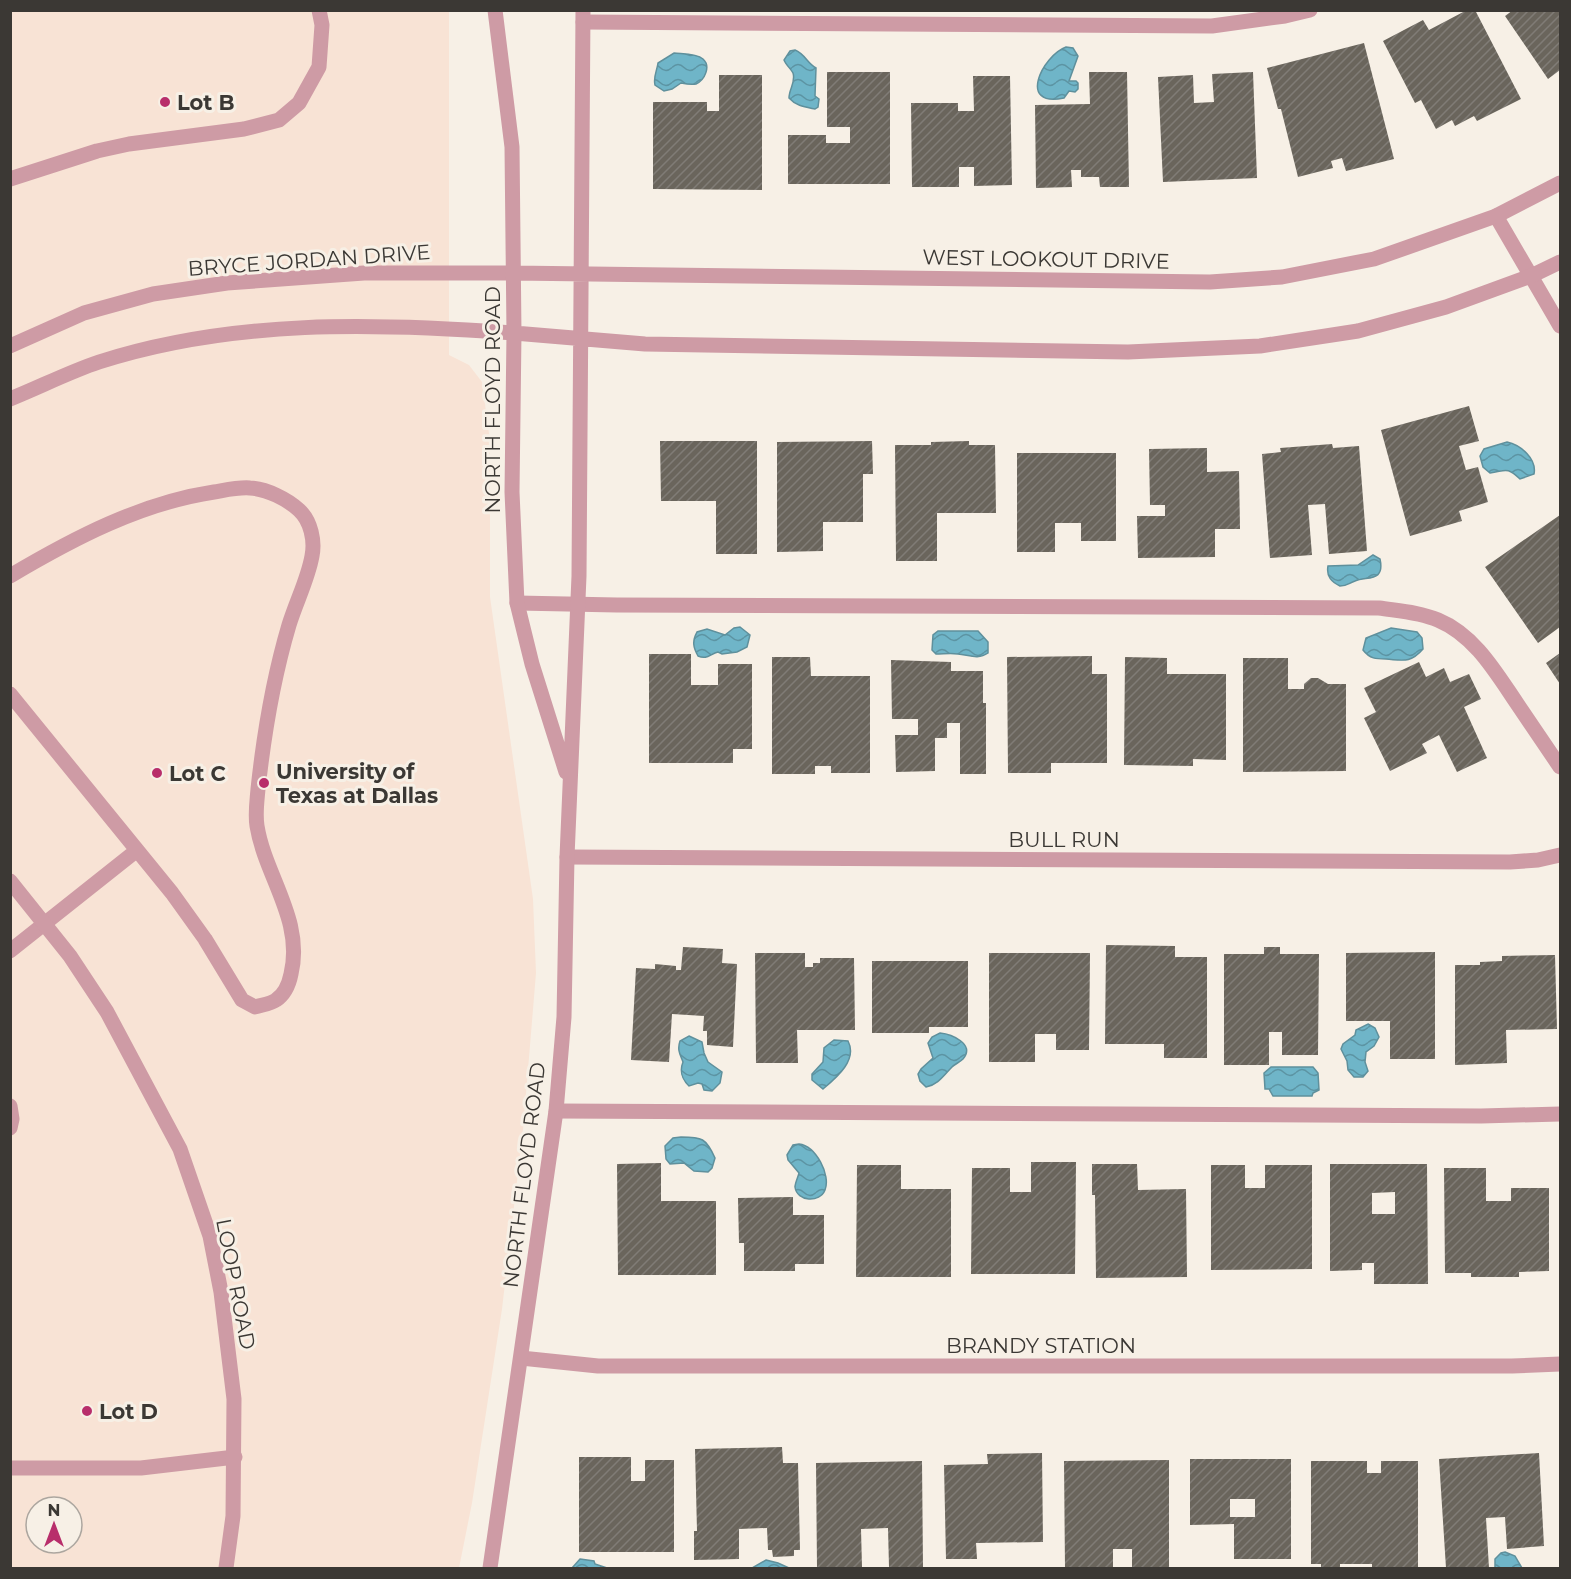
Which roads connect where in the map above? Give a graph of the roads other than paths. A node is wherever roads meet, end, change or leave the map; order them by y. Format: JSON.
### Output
{"nodes":[{"id":1,"x":320,"y":10,"type":"edge"},
{"id":2,"x":495,"y":10,"type":"edge"},
{"id":3,"x":1310,"y":10,"type":"edge"},
{"id":4,"x":583,"y":16,"type":"edge"},
{"id":5,"x":10,"y":178,"type":"edge"},
{"id":6,"x":1560,"y":183,"type":"edge"},
{"id":7,"x":1496,"y":216,"type":"junction"},
{"id":8,"x":1560,"y":262,"type":"edge"},
{"id":9,"x":513,"y":273,"type":"junction"},
{"id":10,"x":580,"y":274,"type":"junction"},
{"id":11,"x":1531,"y":276,"type":"junction"},
{"id":12,"x":1560,"y":326,"type":"edge"},
{"id":13,"x":514,"y":333,"type":"junction"},
{"id":14,"x":580,"y":339,"type":"junction"},
{"id":15,"x":10,"y":346,"type":"edge"},
{"id":16,"x":10,"y":399,"type":"edge"},
{"id":17,"x":15,"y":574,"type":"edge"},
{"id":18,"x":517,"y":603,"type":"junction"},
{"id":19,"x":577,"y":604,"type":"junction"},
{"id":20,"x":10,"y":694,"type":"edge"},
{"id":21,"x":1560,"y":767,"type":"edge"},
{"id":22,"x":570,"y":783,"type":"junction"},
{"id":23,"x":136,"y":851,"type":"junction"},
{"id":24,"x":1560,"y":855,"type":"edge"},
{"id":25,"x":567,"y":857,"type":"junction"},
{"id":26,"x":10,"y":881,"type":"edge"},
{"id":27,"x":46,"y":924,"type":"junction"},
{"id":28,"x":10,"y":951,"type":"edge"},
{"id":29,"x":10,"y":1106,"type":"edge"},
{"id":30,"x":556,"y":1111,"type":"junction"},
{"id":31,"x":1560,"y":1114,"type":"edge"},
{"id":32,"x":10,"y":1128,"type":"edge"},
{"id":33,"x":521,"y":1358,"type":"junction"},
{"id":34,"x":1560,"y":1364,"type":"edge"},
{"id":35,"x":235,"y":1457,"type":"junction"},
{"id":36,"x":10,"y":1468,"type":"edge"},
{"id":37,"x":226,"y":1569,"type":"edge"},
{"id":38,"x":490,"y":1569,"type":"edge"}],
"edges":[{"from":1,"to":5,"type":"street"},
{"from":2,"to":9,"type":"street","name":"NORTH FLOYD ROAD"},
{"from":3,"to":4,"type":"street"},
{"from":4,"to":10,"type":"street","name":"NORTH FLOYD ROAD"},
{"from":6,"to":7,"type":"street","name":"WEST LOOKOUT DRIVE"},
{"from":7,"to":10,"type":"street","name":"WEST LOOKOUT DRIVE"},
{"from":7,"to":11,"type":"street"},
{"from":8,"to":11,"type":"street"},
{"from":9,"to":10,"type":"street","name":"WEST LOOKOUT DRIVE"},
{"from":9,"to":13,"type":"street","name":"NORTH FLOYD ROAD"},
{"from":9,"to":15,"type":"street","name":"BRYCE JORDAN DRIVE"},
{"from":10,"to":14,"type":"street","name":"NORTH FLOYD ROAD"},
{"from":11,"to":12,"type":"street"},
{"from":11,"to":14,"type":"street"},
{"from":13,"to":14,"type":"street"},
{"from":13,"to":16,"type":"street"},
{"from":13,"to":18,"type":"street","name":"NORTH FLOYD ROAD"},
{"from":14,"to":19,"type":"street","name":"NORTH FLOYD ROAD"},
{"from":17,"to":23,"type":"street"},
{"from":18,"to":19,"type":"street"},
{"from":18,"to":22,"type":"street","name":"NORTH FLOYD ROAD"},
{"from":19,"to":21,"type":"street"},
{"from":19,"to":22,"type":"street","name":"NORTH FLOYD ROAD"},
{"from":20,"to":23,"type":"street"},
{"from":22,"to":25,"type":"street","name":"NORTH FLOYD ROAD"},
{"from":23,"to":27,"type":"street"},
{"from":24,"to":25,"type":"street","name":"BULL RUN"},
{"from":25,"to":30,"type":"street","name":"NORTH FLOYD ROAD"},
{"from":26,"to":27,"type":"street","name":"LOOP ROAD"},
{"from":27,"to":28,"type":"street"},
{"from":27,"to":35,"type":"street","name":"LOOP ROAD"},
{"from":29,"to":32,"type":"street"},
{"from":30,"to":31,"type":"street"},
{"from":30,"to":33,"type":"street","name":"NORTH FLOYD ROAD"},
{"from":33,"to":34,"type":"street","name":"BRANDY STATION"},
{"from":33,"to":38,"type":"street","name":"NORTH FLOYD ROAD"},
{"from":35,"to":36,"type":"street"},
{"from":35,"to":37,"type":"street","name":"LOOP ROAD"}]}
